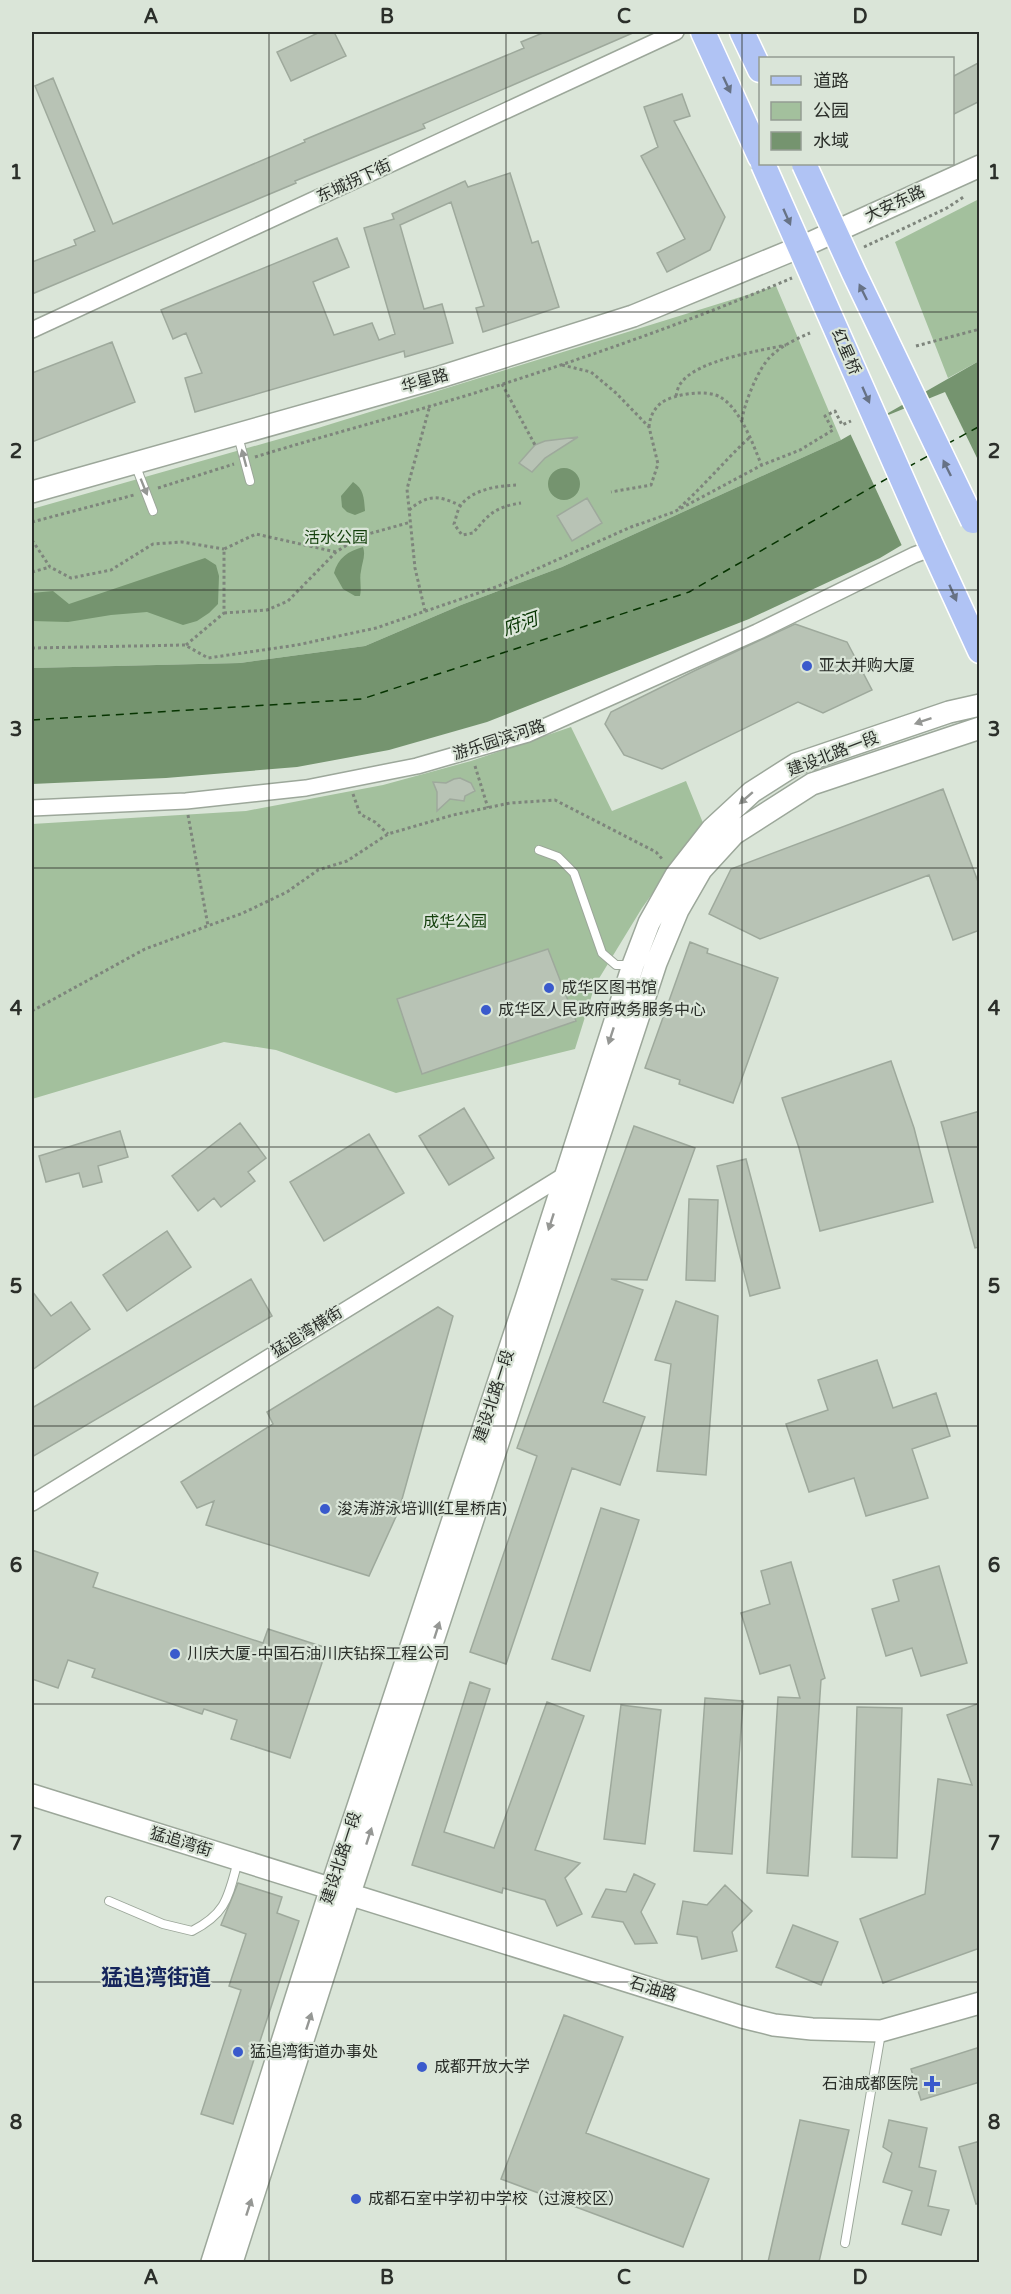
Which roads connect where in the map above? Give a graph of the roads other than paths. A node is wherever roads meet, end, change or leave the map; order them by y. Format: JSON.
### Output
{"nodes":[{"id":1,"x":676,"y":32,"type":"edge"},
{"id":2,"x":703,"y":32,"type":"edge"},
{"id":3,"x":742,"y":32,"type":"edge"},
{"id":4,"x":759,"y":68,"type":"edge"},
{"id":5,"x":759,"y":156,"type":"edge"},
{"id":6,"x":763,"y":165,"type":"edge"},
{"id":7,"x":804,"y":165,"type":"edge"},
{"id":8,"x":980,"y":166,"type":"edge"},
{"id":9,"x":810,"y":243,"type":"joint"},
{"id":10,"x":32,"y":330,"type":"edge"},
{"id":11,"x":237,"y":434,"type":"junction"},
{"id":12,"x":135,"y":463,"type":"junction"},
{"id":13,"x":250,"y":481,"type":"dead end"},
{"id":14,"x":32,"y":492,"type":"edge"},
{"id":15,"x":153,"y":511,"type":"dead end"},
{"id":16,"x":977,"y":528,"type":"edge"},
{"id":17,"x":931,"y":544,"type":"junction"},
{"id":18,"x":980,"y":651,"type":"edge"},
{"id":19,"x":980,"y":705,"type":"edge"},
{"id":20,"x":980,"y":728,"type":"edge"},
{"id":21,"x":32,"y":808,"type":"edge"},
{"id":22,"x":539,"y":850,"type":"dead end"},
{"id":23,"x":633,"y":964,"type":"junction"},
{"id":24,"x":576,"y":1174,"type":"junction"},
{"id":25,"x":32,"y":1503,"type":"edge"},
{"id":26,"x":32,"y":1795,"type":"edge"},
{"id":27,"x":238,"y":1859,"type":"junction"},
{"id":28,"x":341,"y":1891,"type":"junction"},
{"id":29,"x":109,"y":1901,"type":"dead end"},
{"id":30,"x":980,"y":2003,"type":"edge"},
{"id":31,"x":881,"y":2031,"type":"junction"},
{"id":32,"x":845,"y":2243,"type":"dead end"},
{"id":33,"x":212,"y":2262,"type":"edge"},
{"id":34,"x":232,"y":2262,"type":"edge"}],
"edges":[{"from":1,"to":10,"type":"street","name":"东城拐下街"},
{"from":2,"to":5,"type":"main road","one_way":true},
{"from":3,"to":4,"type":"main road"},
{"from":6,"to":17,"type":"main road","name":"红星桥","one_way":true,"bridge":true},
{"from":16,"to":7,"type":"main road","one_way":true,"bridge":true},
{"from":8,"to":9,"type":"main road","name":"大安东路"},
{"from":9,"to":11,"type":"main road","name":"华星路"},
{"from":11,"to":12,"type":"main road","name":"华星路"},
{"from":13,"to":11,"type":"lane","one_way":true},
{"from":12,"to":14,"type":"main road","name":"华星路"},
{"from":12,"to":15,"type":"lane","one_way":true},
{"from":17,"to":18,"type":"main road","name":"红星桥","one_way":true},
{"from":17,"to":21,"type":"street","name":"游乐园滨河路"},
{"from":19,"to":23,"type":"main road","name":"建设北路一段","one_way":true},
{"from":20,"to":24,"type":"main road","name":"建设北路一段"},
{"from":22,"to":23,"type":"lane"},
{"from":23,"to":24,"type":"main road","name":"建设北路一段","one_way":true},
{"from":24,"to":25,"type":"street","name":"猛追湾横街"},
{"from":24,"to":28,"type":"main road","name":"建设北路一段"},
{"from":26,"to":27,"type":"main road","name":"猛追湾街"},
{"from":27,"to":28,"type":"main road","name":"猛追湾街"},
{"from":27,"to":29,"type":"lane"},
{"from":28,"to":31,"type":"main road","name":"石油路"},
{"from":28,"to":33,"type":"main road","name":"建设北路一段"},
{"from":34,"to":28,"type":"main road","name":"建设北路一段","one_way":true},
{"from":30,"to":31,"type":"main road","name":"石油路"},
{"from":31,"to":32,"type":"lane"}]}
